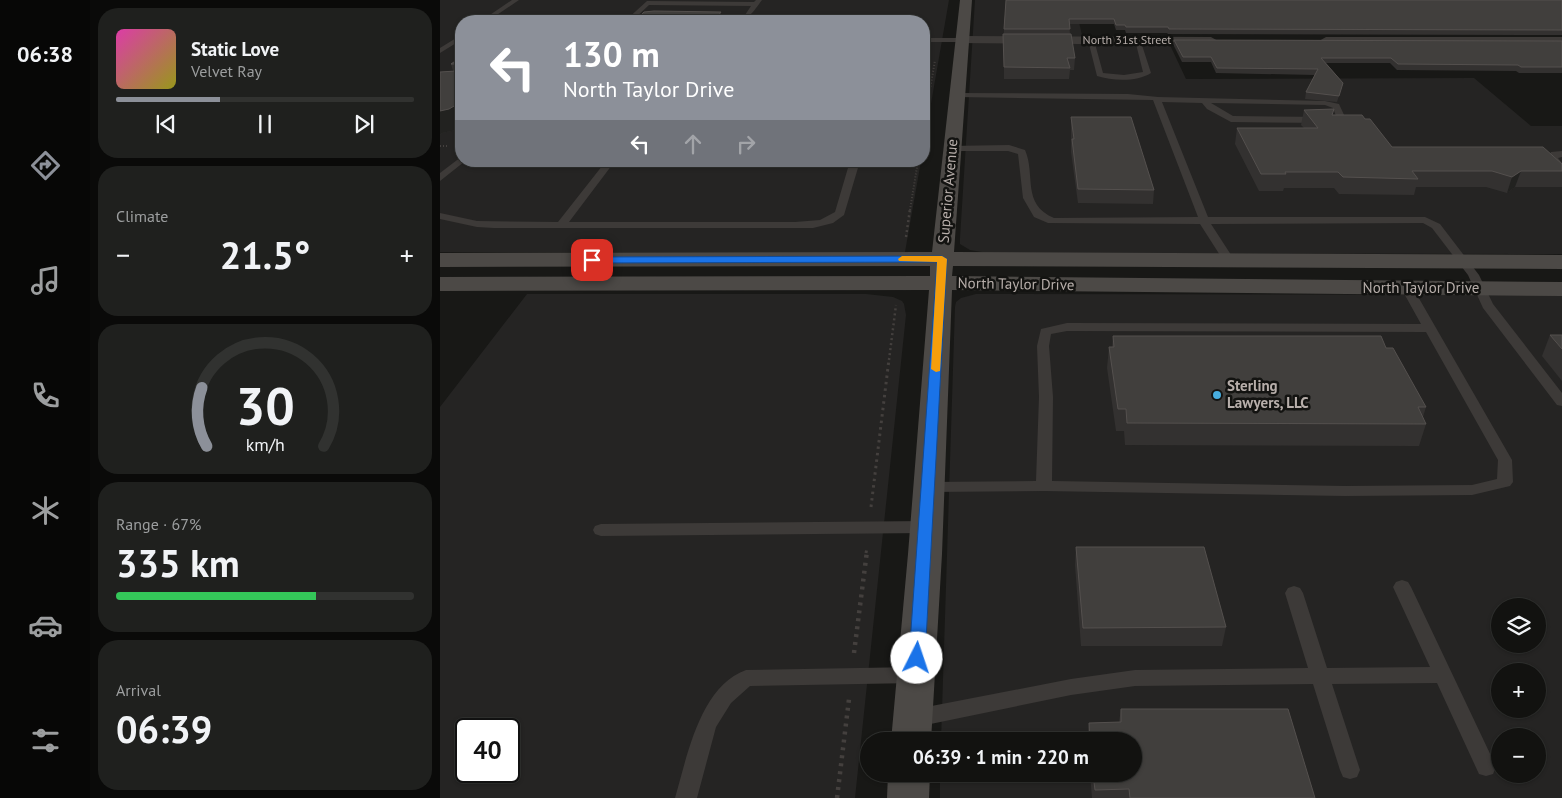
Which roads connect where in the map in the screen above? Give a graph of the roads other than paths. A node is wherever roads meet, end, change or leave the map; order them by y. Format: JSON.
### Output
{"nodes":[{"id":1,"x":516,"y":0,"type":"edge"},
{"id":2,"x":966,"y":0,"type":"edge"},
{"id":3,"x":758,"y":2,"type":"edge"},
{"id":4,"x":493,"y":15,"type":"edge"},
{"id":5,"x":634,"y":15,"type":"edge"},
{"id":6,"x":748,"y":15,"type":"edge"},
{"id":7,"x":930,"y":40,"type":"edge"},
{"id":8,"x":962,"y":40,"type":"junction"},
{"id":9,"x":1091,"y":40,"type":"junction"},
{"id":10,"x":1138,"y":40,"type":"junction"},
{"id":11,"x":1227,"y":40,"type":"edge"},
{"id":12,"x":455,"y":41,"type":"edge"},
{"id":13,"x":1315,"y":41,"type":"edge"},
{"id":14,"x":1562,"y":41,"type":"edge"},
{"id":15,"x":440,"y":51,"type":"edge"},
{"id":16,"x":957,"y":95,"type":"junction"},
{"id":17,"x":1156,"y":99,"type":"junction"},
{"id":18,"x":1203,"y":99,"type":"junction"},
{"id":19,"x":952,"y":148,"type":"junction"},
{"id":20,"x":1562,"y":154,"type":"edge"},
{"id":21,"x":455,"y":165,"type":"edge"},
{"id":22,"x":606,"y":167,"type":"edge"},
{"id":23,"x":853,"y":167,"type":"edge"},
{"id":24,"x":1562,"y":169,"type":"edge"},
{"id":25,"x":440,"y":178,"type":"edge"},
{"id":26,"x":440,"y":216,"type":"edge"},
{"id":27,"x":1204,"y":221,"type":"junction"},
{"id":28,"x":560,"y":225,"type":"junction"},
{"id":29,"x":440,"y":260,"type":"edge"},
{"id":30,"x":1229,"y":261,"type":"junction"},
{"id":31,"x":1464,"y":262,"type":"junction"},
{"id":32,"x":1562,"y":262,"type":"edge"},
{"id":33,"x":942,"y":271,"type":"junction"},
{"id":34,"x":440,"y":284,"type":"edge"},
{"id":35,"x":1407,"y":288,"type":"junction"},
{"id":36,"x":1480,"y":288,"type":"junction"},
{"id":37,"x":1562,"y":289,"type":"edge"},
{"id":38,"x":1429,"y":328,"type":"junction"},
{"id":39,"x":1562,"y":402,"type":"edge"},
{"id":40,"x":1044,"y":486,"type":"junction"},
{"id":41,"x":929,"y":487,"type":"junction"},
{"id":42,"x":927,"y":527,"type":"junction"},
{"id":43,"x":601,"y":530,"type":"dead end"},
{"id":44,"x":1402,"y":587,"type":"dead end"},
{"id":45,"x":1294,"y":593,"type":"dead end"},
{"id":46,"x":916,"y":675,"type":"junction"},
{"id":47,"x":1442,"y":675,"type":"junction"},
{"id":48,"x":1319,"y":676,"type":"junction"},
{"id":49,"x":912,"y":730,"type":"edge"},
{"id":50,"x":1486,"y":767,"type":"dead end"},
{"id":51,"x":1350,"y":770,"type":"dead end"},
{"id":52,"x":909,"y":782,"type":"edge"},
{"id":53,"x":686,"y":798,"type":"edge"},
{"id":54,"x":908,"y":798,"type":"edge"}],
"edges":[{"from":1,"to":4,"type":"lane"},
{"from":2,"to":8,"type":"main road","name":"Superior Avenue"},
{"from":3,"to":5,"type":"lane"},
{"from":3,"to":6,"type":"lane"},
{"from":7,"to":8,"type":"lane"},
{"from":8,"to":9,"type":"street","name":"North 31st Street"},
{"from":8,"to":16,"type":"main road","name":"Superior Avenue"},
{"from":9,"to":10,"type":"street","name":"North 31st Street"},
{"from":9,"to":10,"type":"lane"},
{"from":10,"to":11,"type":"street","name":"North 31st Street"},
{"from":12,"to":15,"type":"lane"},
{"from":13,"to":14,"type":"street"},
{"from":16,"to":17,"type":"lane"},
{"from":16,"to":19,"type":"main road","name":"Superior Avenue"},
{"from":17,"to":18,"type":"lane"},
{"from":17,"to":27,"type":"lane"},
{"from":18,"to":18,"type":"lane"},
{"from":19,"to":27,"type":"lane"},
{"from":19,"to":33,"type":"main road","name":"Superior Avenue"},
{"from":20,"to":24,"type":"lane"},
{"from":21,"to":25,"type":"lane"},
{"from":22,"to":28,"type":"lane"},
{"from":23,"to":28,"type":"lane"},
{"from":26,"to":28,"type":"lane"},
{"from":27,"to":30,"type":"lane"},
{"from":27,"to":31,"type":"lane"},
{"from":29,"to":33,"type":"main road","name":"North Taylor Drive"},
{"from":30,"to":31,"type":"main road","name":"North Taylor Drive"},
{"from":30,"to":33,"type":"main road","name":"North Taylor Drive"},
{"from":31,"to":32,"type":"main road","name":"North Taylor Drive"},
{"from":31,"to":36,"type":"lane"},
{"from":33,"to":34,"type":"main road","name":"North Taylor Drive"},
{"from":33,"to":35,"type":"main road","name":"North Taylor Drive"},
{"from":33,"to":41,"type":"main road","name":"Superior Avenue"},
{"from":35,"to":36,"type":"main road","name":"North Taylor Drive"},
{"from":35,"to":38,"type":"lane"},
{"from":36,"to":37,"type":"main road","name":"North Taylor Drive"},
{"from":36,"to":39,"type":"lane"},
{"from":38,"to":40,"type":"lane"},
{"from":38,"to":40,"type":"lane"},
{"from":40,"to":41,"type":"lane"},
{"from":41,"to":42,"type":"main road","name":"Superior Avenue"},
{"from":42,"to":43,"type":"lane"},
{"from":42,"to":46,"type":"main road","name":"Superior Avenue"},
{"from":44,"to":47,"type":"lane"},
{"from":45,"to":48,"type":"lane"},
{"from":46,"to":49,"type":"main road","name":"Superior Avenue"},
{"from":46,"to":53,"type":"lane"},
{"from":47,"to":48,"type":"lane"},
{"from":47,"to":50,"type":"lane"},
{"from":48,"to":49,"type":"lane"},
{"from":48,"to":51,"type":"lane"},
{"from":52,"to":54,"type":"main road"}]}
